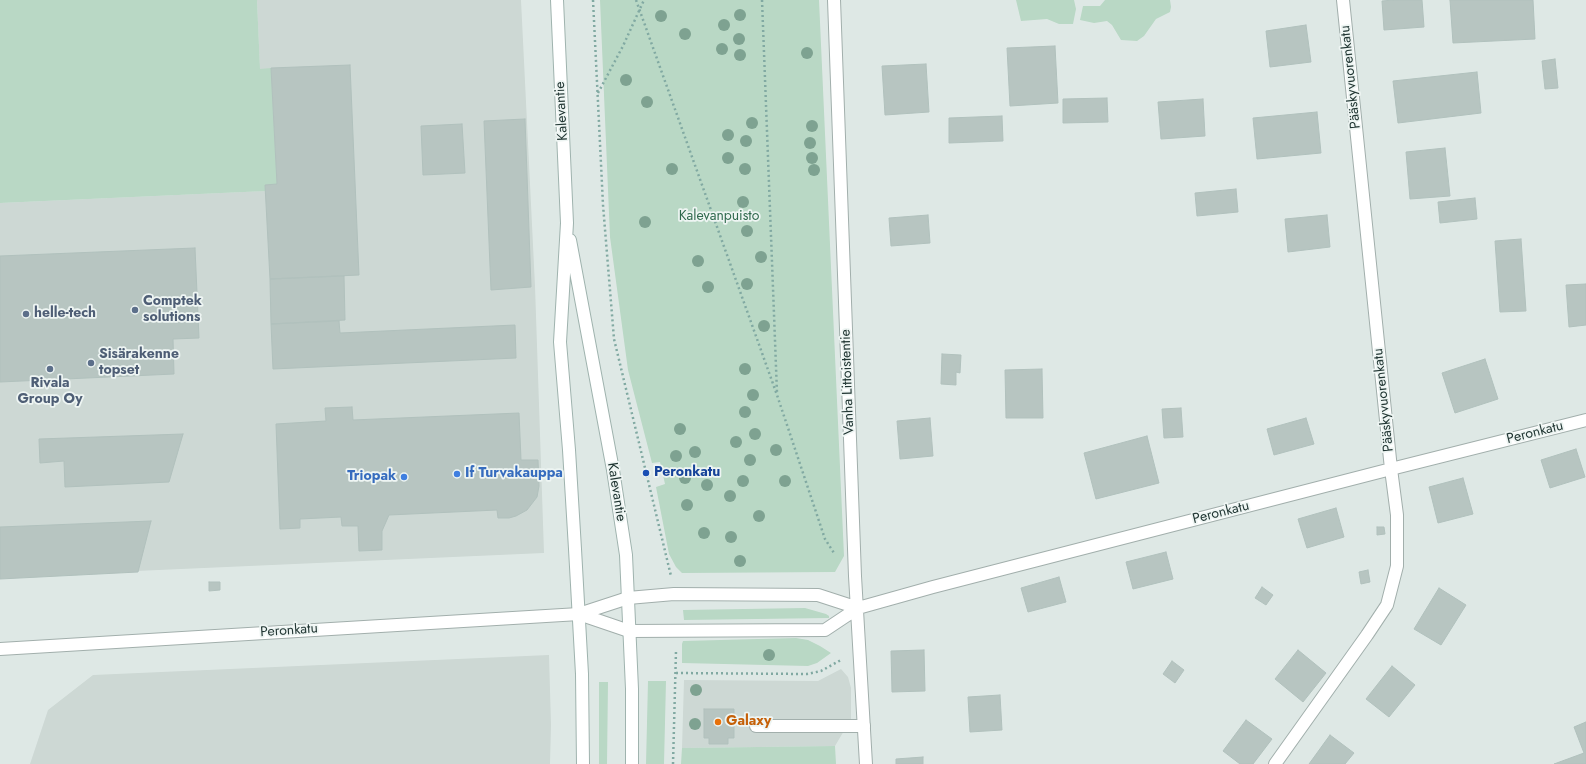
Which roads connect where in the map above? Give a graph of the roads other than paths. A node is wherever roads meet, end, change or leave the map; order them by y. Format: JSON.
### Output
{"nodes":[{"id":1,"x":557,"y":0,"type":"edge"},
{"id":2,"x":834,"y":0,"type":"edge"},
{"id":3,"x":1343,"y":0,"type":"edge"},
{"id":4,"x":567,"y":223,"type":"junction"},
{"id":5,"x":1586,"y":420,"type":"edge"},
{"id":6,"x":1391,"y":469,"type":"junction"},
{"id":7,"x":628,"y":598,"type":"junction"},
{"id":8,"x":858,"y":608,"type":"junction"},
{"id":9,"x":579,"y":614,"type":"junction"},
{"id":10,"x":629,"y":631,"type":"junction"},
{"id":11,"x":0,"y":649,"type":"edge"},
{"id":12,"x":756,"y":726,"type":"dead end"},
{"id":13,"x":864,"y":726,"type":"junction"},
{"id":14,"x":583,"y":764,"type":"edge"},
{"id":15,"x":632,"y":764,"type":"edge"},
{"id":16,"x":866,"y":764,"type":"edge"},
{"id":17,"x":1275,"y":764,"type":"edge"}],
"edges":[{"from":1,"to":4,"type":"street","name":"Kalevantie"},
{"from":2,"to":8,"type":"street","name":"Vanha Littoistentie"},
{"from":3,"to":6,"type":"street","name":"Pääskyvuorenkatu"},
{"from":4,"to":7,"type":"street","name":"Kalevantie"},
{"from":4,"to":9,"type":"street","name":"Kalevantie"},
{"from":5,"to":6,"type":"street","name":"Peronkatu"},
{"from":6,"to":8,"type":"street","name":"Peronkatu"},
{"from":6,"to":17,"type":"street","name":"Pääskyvuorenkatu"},
{"from":7,"to":8,"type":"street","name":"Peronkatu"},
{"from":7,"to":9,"type":"street","name":"Peronkatu"},
{"from":7,"to":10,"type":"street","name":"Kalevantie"},
{"from":8,"to":10,"type":"street","name":"Peronkatu"},
{"from":8,"to":13,"type":"street","name":"Vanha Littoistentie"},
{"from":9,"to":10,"type":"street","name":"Peronkatu"},
{"from":9,"to":11,"type":"street","name":"Peronkatu"},
{"from":9,"to":14,"type":"street","name":"Kalevantie"},
{"from":10,"to":15,"type":"street","name":"Kalevantie"},
{"from":12,"to":13,"type":"street"},
{"from":13,"to":16,"type":"street","name":"Vanha Littoistentie"}]}
